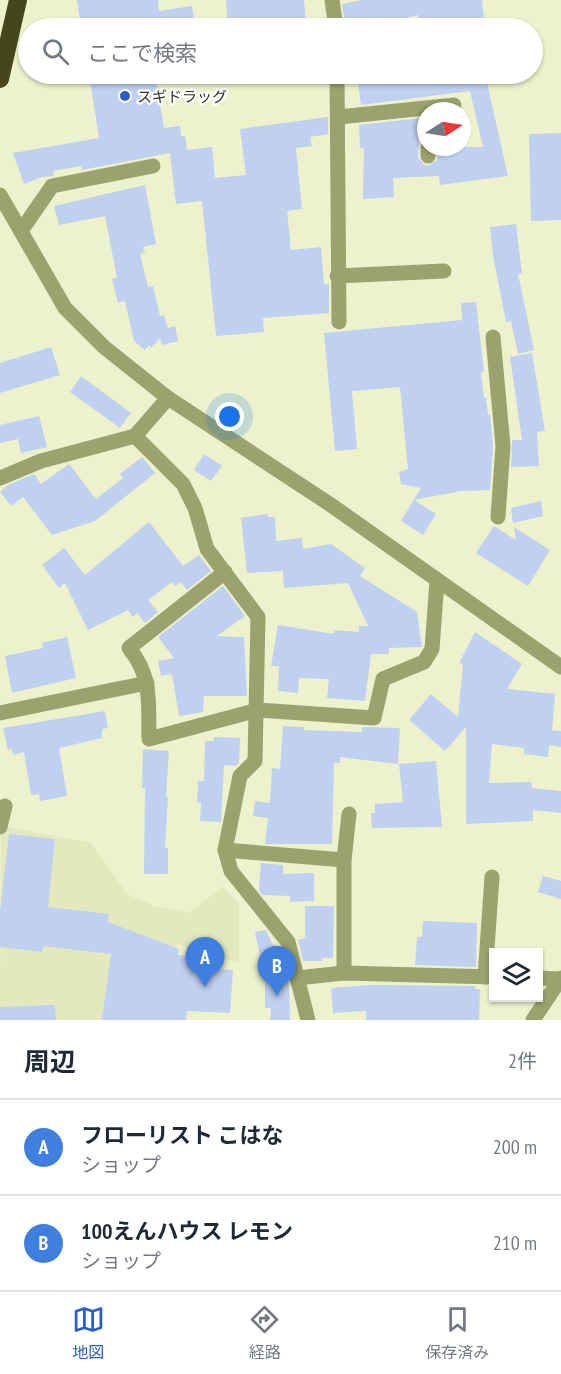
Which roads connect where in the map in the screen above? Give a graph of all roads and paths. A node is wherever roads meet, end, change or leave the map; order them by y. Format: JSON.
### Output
{"nodes":[{"id":1,"x":18,"y":0,"type":"edge"},
{"id":2,"x":332,"y":0,"type":"edge"},
{"id":3,"x":335,"y":18,"type":"edge"},
{"id":4,"x":0,"y":79,"type":"edge"},
{"id":5,"x":337,"y":84,"type":"edge"},
{"id":6,"x":417,"y":111,"type":"edge"},
{"id":7,"x":339,"y":117,"type":"junction"},
{"id":8,"x":153,"y":166,"type":"dead end"},
{"id":9,"x":0,"y":195,"type":"edge"},
{"id":10,"x":21,"y":231,"type":"junction"},
{"id":11,"x":444,"y":271,"type":"dead end"},
{"id":12,"x":338,"y":276,"type":"junction"},
{"id":13,"x":339,"y":322,"type":"dead end"},
{"id":14,"x":493,"y":337,"type":"dead end"},
{"id":15,"x":168,"y":398,"type":"junction"},
{"id":16,"x":135,"y":436,"type":"junction"},
{"id":17,"x":0,"y":478,"type":"edge"},
{"id":18,"x":498,"y":516,"type":"dead end"},
{"id":19,"x":225,"y":572,"type":"junction"},
{"id":20,"x":437,"y":581,"type":"junction"},
{"id":21,"x":561,"y":667,"type":"edge"},
{"id":22,"x":147,"y":683,"type":"junction"},
{"id":23,"x":258,"y":710,"type":"junction"},
{"id":24,"x":0,"y":713,"type":"edge"},
{"id":25,"x":4,"y":806,"type":"dead end"},
{"id":26,"x":349,"y":814,"type":"dead end"},
{"id":27,"x":0,"y":827,"type":"edge"},
{"id":28,"x":225,"y":850,"type":"junction"},
{"id":29,"x":344,"y":860,"type":"junction"},
{"id":30,"x":492,"y":877,"type":"dead end"},
{"id":31,"x":490,"y":948,"type":"edge"},
{"id":32,"x":344,"y":973,"type":"junction"},
{"id":33,"x":489,"y":977,"type":"edge"},
{"id":34,"x":297,"y":978,"type":"junction"},
{"id":35,"x":543,"y":978,"type":"edge"},
{"id":36,"x":561,"y":978,"type":"edge"},
{"id":37,"x":537,"y":1019,"type":"edge"},
{"id":38,"x":308,"y":1020,"type":"edge"}],
"edges":[{"from":1,"to":4,"type":"highway"},
{"from":2,"to":3,"type":"street"},
{"from":5,"to":7,"type":"street"},
{"from":6,"to":7,"type":"street"},
{"from":7,"to":12,"type":"street"},
{"from":8,"to":10,"type":"street"},
{"from":9,"to":10,"type":"street"},
{"from":10,"to":15,"type":"street"},
{"from":11,"to":12,"type":"street"},
{"from":12,"to":13,"type":"street"},
{"from":14,"to":18,"type":"street"},
{"from":15,"to":16,"type":"street"},
{"from":15,"to":20,"type":"street"},
{"from":16,"to":17,"type":"street"},
{"from":16,"to":19,"type":"street"},
{"from":19,"to":22,"type":"street"},
{"from":19,"to":23,"type":"street"},
{"from":20,"to":21,"type":"street"},
{"from":20,"to":23,"type":"street"},
{"from":22,"to":23,"type":"street"},
{"from":22,"to":24,"type":"street"},
{"from":23,"to":28,"type":"street"},
{"from":25,"to":27,"type":"street"},
{"from":26,"to":29,"type":"street"},
{"from":28,"to":29,"type":"street"},
{"from":28,"to":34,"type":"street"},
{"from":29,"to":32,"type":"street"},
{"from":30,"to":31,"type":"street"},
{"from":32,"to":33,"type":"street"},
{"from":32,"to":34,"type":"street"},
{"from":34,"to":38,"type":"street"},
{"from":35,"to":36,"type":"street"},
{"from":36,"to":37,"type":"street"}]}
